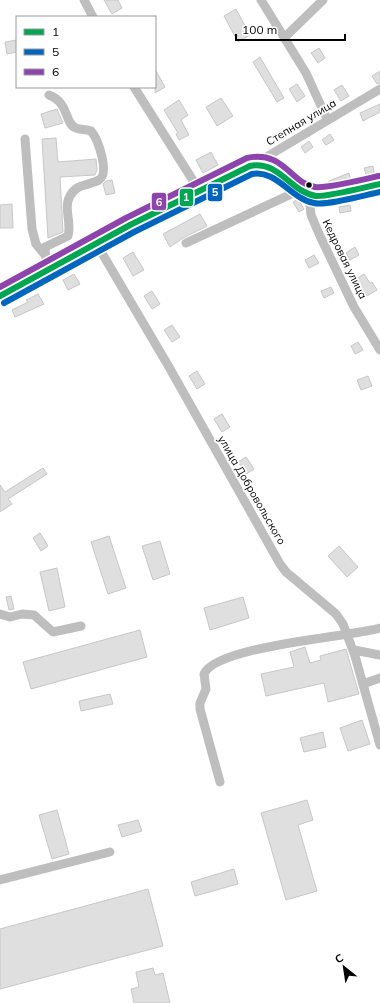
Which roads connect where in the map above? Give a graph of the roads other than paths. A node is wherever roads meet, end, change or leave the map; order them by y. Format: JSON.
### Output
{"nodes":[{"id":1,"x":84,"y":0,"type":"edge"},
{"id":2,"x":261,"y":0,"type":"edge"},
{"id":3,"x":323,"y":0,"type":"edge"},
{"id":4,"x":92,"y":16,"type":"edge"},
{"id":5,"x":284,"y":38,"type":"junction"},
{"id":6,"x":135,"y":88,"type":"edge"},
{"id":7,"x":380,"y":89,"type":"edge"},
{"id":8,"x":49,"y":95,"type":"dead end"},
{"id":9,"x":327,"y":119,"type":"junction"},
{"id":10,"x":25,"y":139,"type":"dead end"},
{"id":11,"x":253,"y":165,"type":"junction"},
{"id":12,"x":380,"y":184,"type":"edge"},
{"id":13,"x":199,"y":190,"type":"junction"},
{"id":14,"x":300,"y":190,"type":"junction"},
{"id":15,"x":309,"y":195,"type":"junction"},
{"id":16,"x":96,"y":243,"type":"junction"},
{"id":17,"x":186,"y":243,"type":"dead end"},
{"id":18,"x":45,"y":255,"type":"junction"},
{"id":19,"x":50,"y":269,"type":"junction"},
{"id":20,"x":0,"y":296,"type":"edge"},
{"id":21,"x":380,"y":350,"type":"edge"},
{"id":22,"x":0,"y":614,"type":"edge"},
{"id":23,"x":81,"y":626,"type":"dead end"},
{"id":24,"x":380,"y":628,"type":"edge"},
{"id":25,"x":348,"y":634,"type":"junction"},
{"id":26,"x":354,"y":650,"type":"junction"},
{"id":27,"x":380,"y":655,"type":"edge"},
{"id":28,"x":380,"y":678,"type":"edge"},
{"id":29,"x":363,"y":684,"type":"junction"},
{"id":30,"x":380,"y":745,"type":"edge"},
{"id":31,"x":220,"y":782,"type":"dead end"},
{"id":32,"x":110,"y":852,"type":"dead end"},
{"id":33,"x":0,"y":880,"type":"edge"}],
"edges":[{"from":1,"to":4,"type":"street"},
{"from":2,"to":5,"type":"street"},
{"from":3,"to":5,"type":"street"},
{"from":5,"to":9,"type":"street"},
{"from":6,"to":13,"type":"street"},
{"from":7,"to":9,"type":"street","name":"Степная улица"},
{"from":8,"to":18,"type":"street"},
{"from":9,"to":11,"type":"street","name":"Степная улица"},
{"from":10,"to":18,"type":"street"},
{"from":11,"to":13,"type":"street","name":"Степная улица"},
{"from":11,"to":14,"type":"street"},
{"from":12,"to":15,"type":"street"},
{"from":13,"to":16,"type":"street","name":"Степная улица"},
{"from":14,"to":15,"type":"street"},
{"from":14,"to":17,"type":"street"},
{"from":15,"to":21,"type":"street","name":"Кедровая улица"},
{"from":16,"to":19,"type":"street","name":"Степная улица"},
{"from":16,"to":25,"type":"street","name":"улица Добровольского"},
{"from":18,"to":19,"type":"street"},
{"from":19,"to":20,"type":"street","name":"Степная улица"},
{"from":22,"to":23,"type":"street"},
{"from":24,"to":25,"type":"street"},
{"from":25,"to":26,"type":"street","name":"улица Добровольского"},
{"from":25,"to":31,"type":"street"},
{"from":26,"to":27,"type":"street"},
{"from":26,"to":29,"type":"street","name":"улица Добровольского"},
{"from":28,"to":29,"type":"street"},
{"from":29,"to":30,"type":"street","name":"улица Добровольского"},
{"from":32,"to":33,"type":"street"}]}
